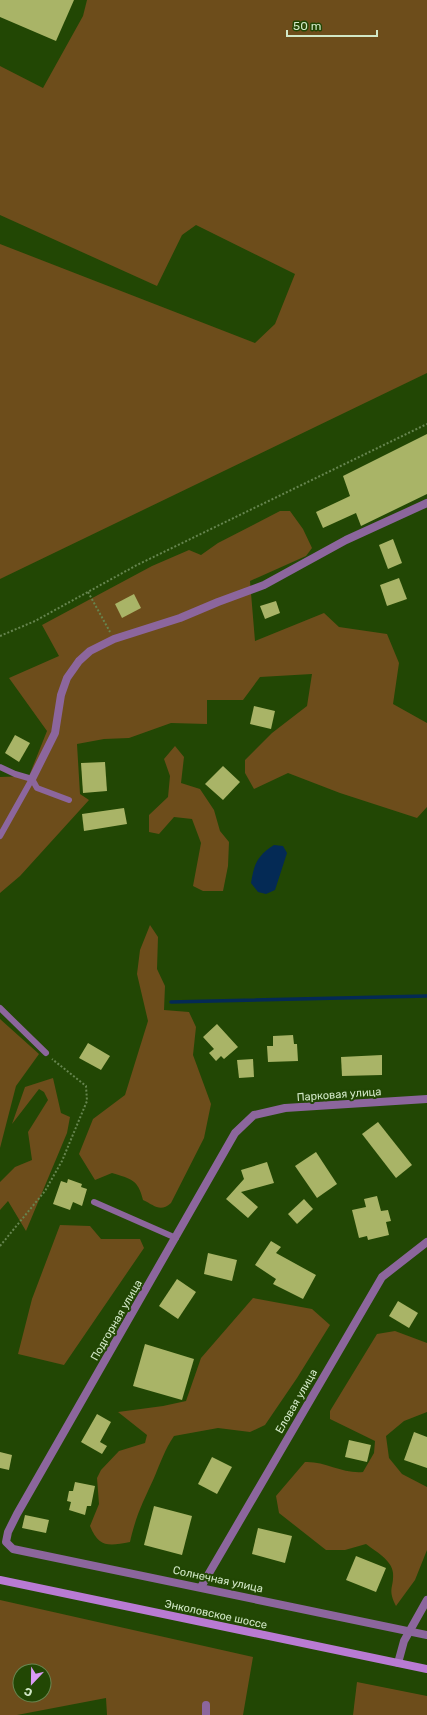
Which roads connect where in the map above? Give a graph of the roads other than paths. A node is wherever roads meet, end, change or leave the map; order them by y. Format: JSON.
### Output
{"nodes":[{"id":1,"x":427,"y":503,"type":"edge"},
{"id":2,"x":0,"y":767,"type":"edge"},
{"id":3,"x":32,"y":779,"type":"junction"},
{"id":4,"x":69,"y":800,"type":"dead end"},
{"id":5,"x":0,"y":836,"type":"edge"},
{"id":6,"x":0,"y":1008,"type":"edge"},
{"id":7,"x":46,"y":1053,"type":"road end"},
{"id":8,"x":427,"y":1099,"type":"edge"},
{"id":9,"x":254,"y":1115,"type":"joint"},
{"id":10,"x":94,"y":1202,"type":"dead end"},
{"id":11,"x":176,"y":1238,"type":"junction"},
{"id":12,"x":427,"y":1242,"type":"edge"},
{"id":13,"x":3,"y":1542,"type":"edge"},
{"id":14,"x":0,"y":1580,"type":"edge"},
{"id":15,"x":201,"y":1587,"type":"junction"},
{"id":16,"x":427,"y":1600,"type":"edge"},
{"id":17,"x":409,"y":1631,"type":"junction"},
{"id":18,"x":427,"y":1635,"type":"edge"},
{"id":19,"x":398,"y":1663,"type":"junction"},
{"id":20,"x":427,"y":1669,"type":"edge"},
{"id":21,"x":206,"y":1705,"type":"dead end"},
{"id":22,"x":206,"y":1715,"type":"edge"}],
"edges":[{"from":1,"to":3,"type":"street"},
{"from":2,"to":3,"type":"lane"},
{"from":3,"to":4,"type":"lane"},
{"from":3,"to":5,"type":"lane"},
{"from":6,"to":7,"type":"lane"},
{"from":8,"to":9,"type":"street","name":"Парковая улица"},
{"from":9,"to":11,"type":"street","name":"Подгорная улица"},
{"from":10,"to":11,"type":"lane"},
{"from":11,"to":13,"type":"street","name":"Подгорная улица"},
{"from":12,"to":15,"type":"street","name":"Еловая улица"},
{"from":13,"to":15,"type":"street","name":"Солнечная улица"},
{"from":14,"to":19,"type":"main road","name":"Энколовское шоссе"},
{"from":15,"to":17,"type":"street","name":"Солнечная улица"},
{"from":16,"to":17,"type":"street"},
{"from":17,"to":18,"type":"street","name":"Солнечная улица"},
{"from":17,"to":19,"type":"street"},
{"from":19,"to":20,"type":"main road","name":"Энколовское шоссе"},
{"from":21,"to":22,"type":"street"}]}
